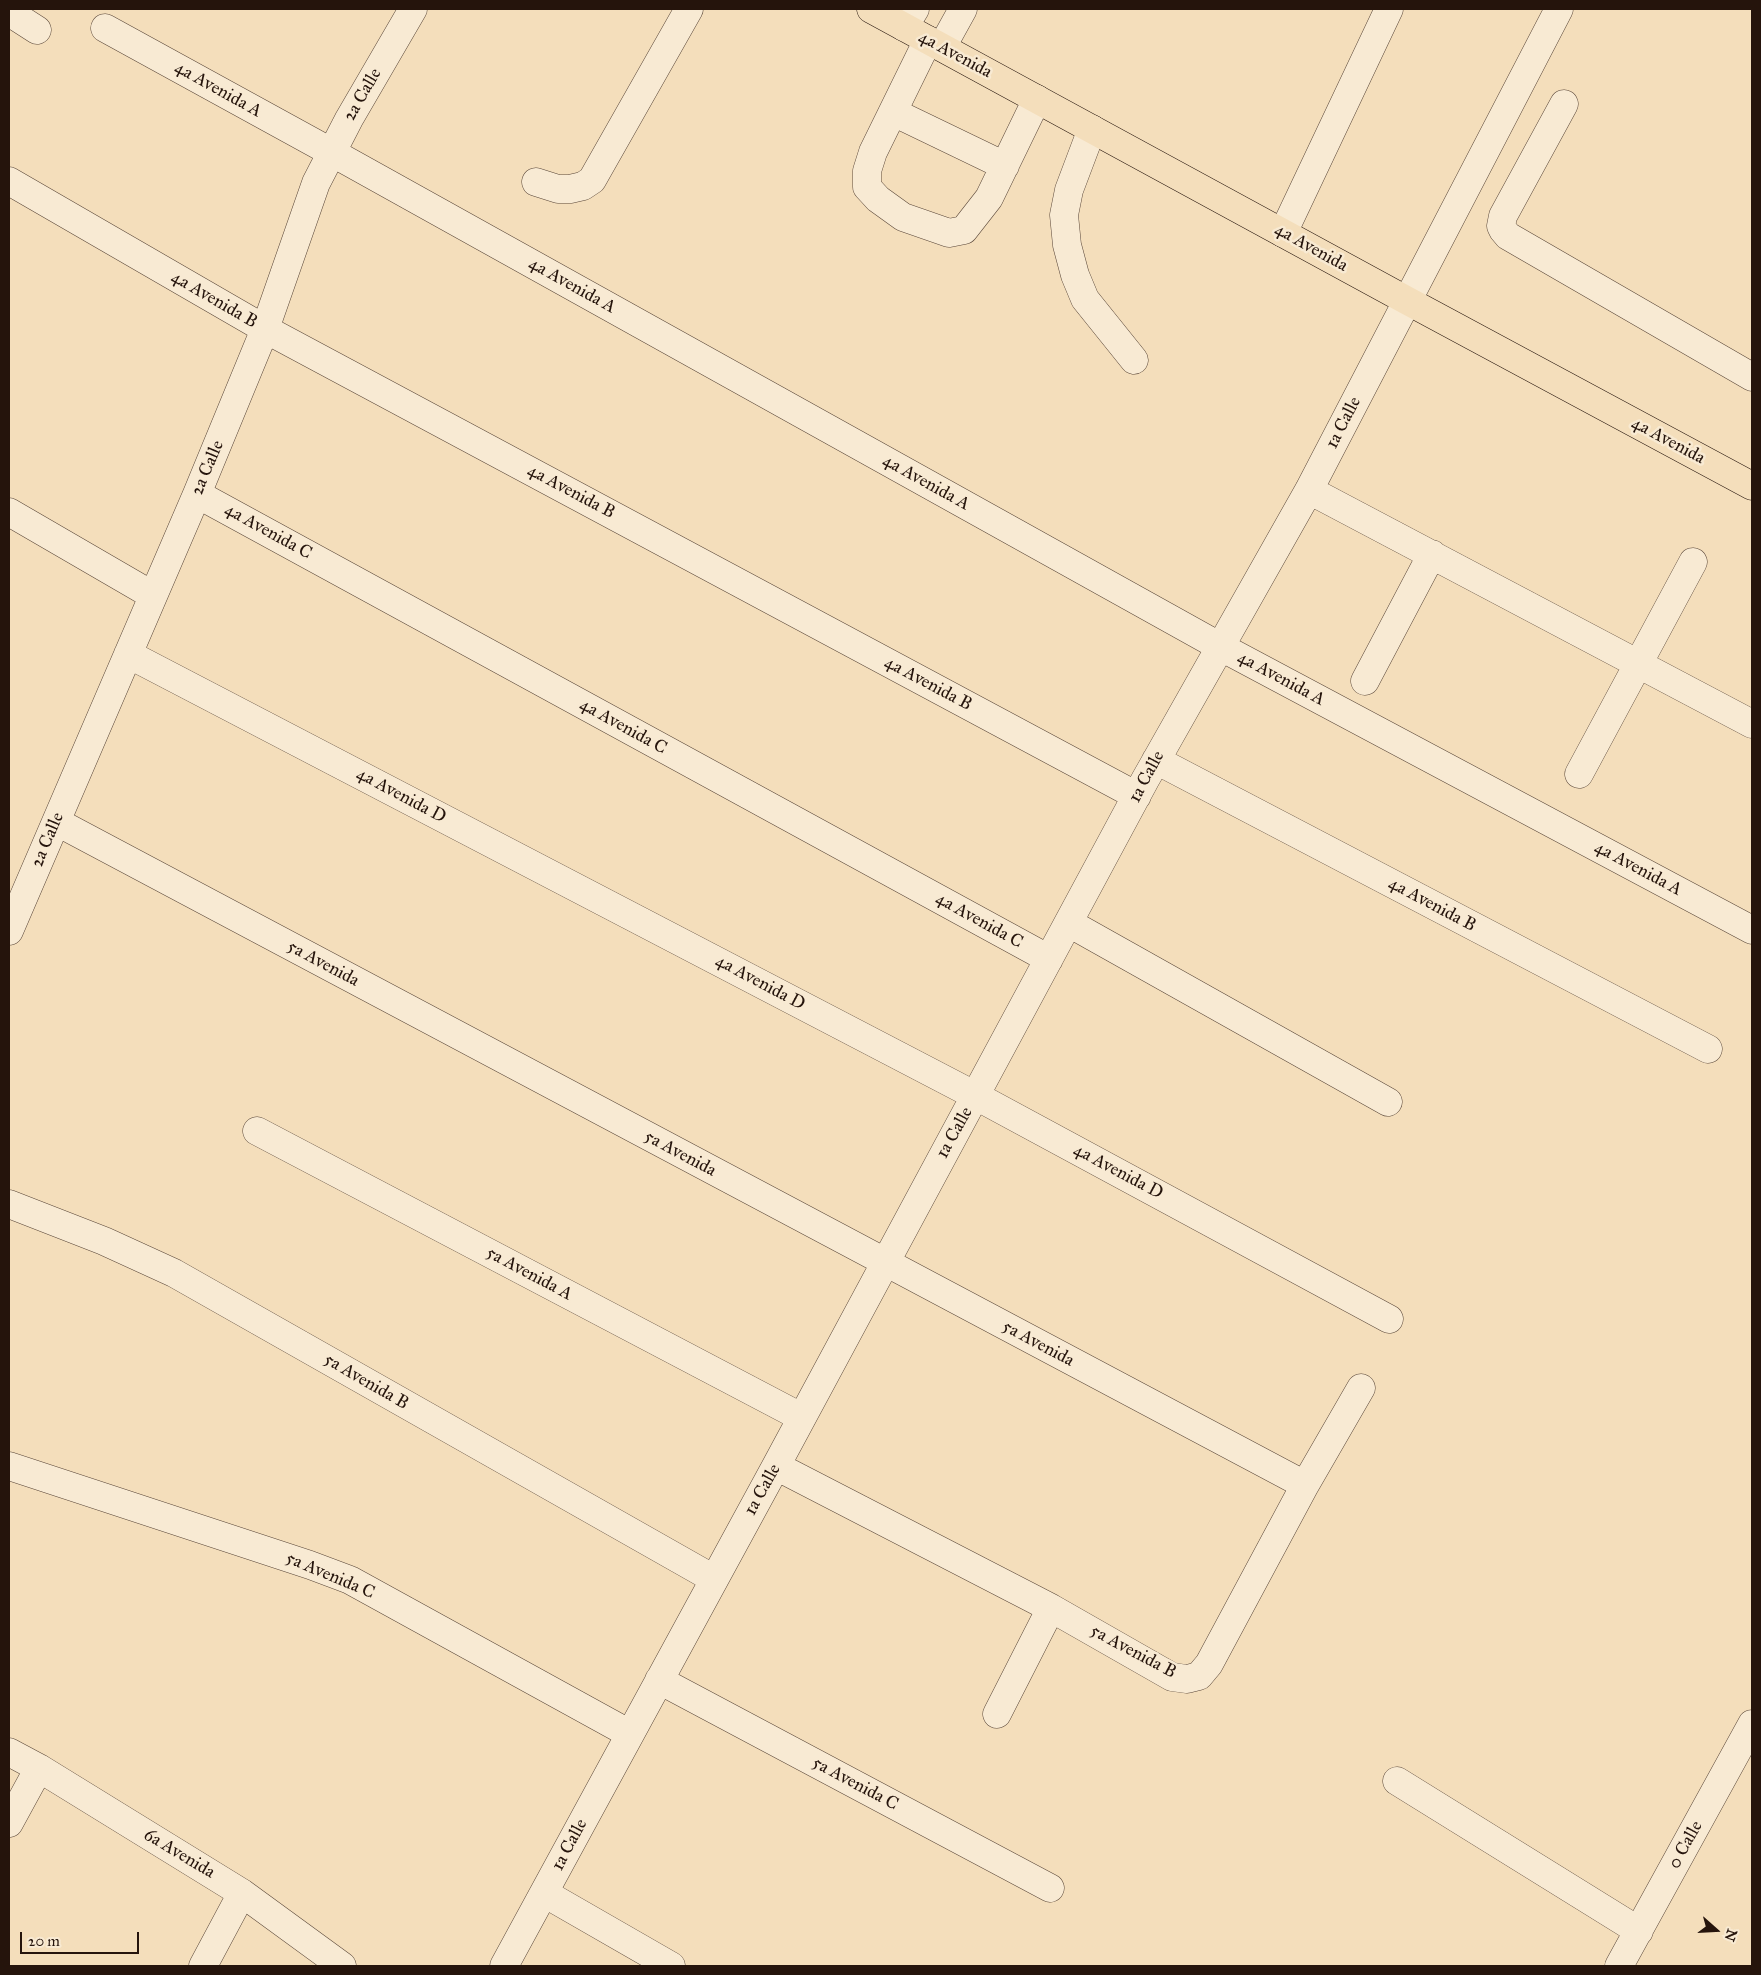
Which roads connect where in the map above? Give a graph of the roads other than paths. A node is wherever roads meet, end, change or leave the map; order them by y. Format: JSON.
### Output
{"nodes":[{"id":1,"x":414,"y":9,"type":"edge"},
{"id":2,"x":689,"y":9,"type":"edge"},
{"id":3,"x":871,"y":9,"type":"edge"},
{"id":4,"x":963,"y":9,"type":"edge"},
{"id":5,"x":1389,"y":9,"type":"edge"},
{"id":6,"x":1559,"y":9,"type":"edge"},
{"id":7,"x":9,"y":12,"type":"edge"},
{"id":8,"x":910,"y":18,"type":"edge"},
{"id":9,"x":104,"y":28,"type":"dead end"},
{"id":10,"x":36,"y":30,"type":"dead end"},
{"id":11,"x":935,"y":43,"type":"junction"},
{"id":12,"x":1037,"y":99,"type":"junction"},
{"id":13,"x":1564,"y":104,"type":"dead end"},
{"id":14,"x":893,"y":112,"type":"junction"},
{"id":15,"x":1092,"y":130,"type":"junction"},
{"id":16,"x":331,"y":152,"type":"junction"},
{"id":17,"x":1005,"y":166,"type":"junction"},
{"id":18,"x":9,"y":181,"type":"edge"},
{"id":19,"x":536,"y":182,"type":"dead end"},
{"id":20,"x":1283,"y":233,"type":"junction"},
{"id":21,"x":1406,"y":300,"type":"junction"},
{"id":22,"x":265,"y":329,"type":"junction"},
{"id":23,"x":1134,"y":360,"type":"dead end"},
{"id":24,"x":1752,"y":377,"type":"edge"},
{"id":25,"x":1752,"y":486,"type":"edge"},
{"id":26,"x":1309,"y":490,"type":"junction"},
{"id":27,"x":197,"y":494,"type":"junction"},
{"id":28,"x":9,"y":512,"type":"edge"},
{"id":29,"x":1432,"y":554,"type":"junction"},
{"id":30,"x":1694,"y":562,"type":"dead end"},
{"id":31,"x":152,"y":595,"type":"junction"},
{"id":32,"x":1220,"y":646,"type":"junction"},
{"id":33,"x":128,"y":654,"type":"junction"},
{"id":34,"x":1638,"y":663,"type":"junction"},
{"id":35,"x":1365,"y":680,"type":"dead end"},
{"id":36,"x":1752,"y":724,"type":"edge"},
{"id":37,"x":1156,"y":760,"type":"junction"},
{"id":38,"x":1579,"y":774,"type":"dead end"},
{"id":39,"x":1137,"y":796,"type":"junction"},
{"id":40,"x":56,"y":822,"type":"junction"},
{"id":41,"x":1070,"y":922,"type":"junction"},
{"id":42,"x":1752,"y":930,"type":"edge"},
{"id":43,"x":9,"y":931,"type":"edge"},
{"id":44,"x":1049,"y":959,"type":"junction"},
{"id":45,"x":1708,"y":1049,"type":"dead end"},
{"id":46,"x":976,"y":1096,"type":"junction"},
{"id":47,"x":1388,"y":1102,"type":"dead end"},
{"id":48,"x":256,"y":1131,"type":"dead end"},
{"id":49,"x":9,"y":1204,"type":"edge"},
{"id":50,"x":884,"y":1263,"type":"junction"},
{"id":51,"x":1388,"y":1319,"type":"dead end"},
{"id":52,"x":1360,"y":1388,"type":"dead end"},
{"id":53,"x":801,"y":1417,"type":"junction"},
{"id":54,"x":9,"y":1466,"type":"edge"},
{"id":55,"x":776,"y":1466,"type":"junction"},
{"id":56,"x":1305,"y":1484,"type":"junction"},
{"id":57,"x":714,"y":1579,"type":"junction"},
{"id":58,"x":1051,"y":1608,"type":"junction"},
{"id":59,"x":660,"y":1680,"type":"junction"},
{"id":60,"x":997,"y":1714,"type":"dead end"},
{"id":61,"x":1752,"y":1724,"type":"edge"},
{"id":62,"x":630,"y":1734,"type":"junction"},
{"id":63,"x":9,"y":1752,"type":"edge"},
{"id":64,"x":39,"y":1768,"type":"junction"},
{"id":65,"x":1397,"y":1781,"type":"dead end"},
{"id":66,"x":9,"y":1823,"type":"edge"},
{"id":67,"x":1050,"y":1888,"type":"dead end"},
{"id":68,"x":242,"y":1892,"type":"junction"},
{"id":69,"x":544,"y":1893,"type":"junction"},
{"id":70,"x":1639,"y":1931,"type":"junction"},
{"id":71,"x":202,"y":1966,"type":"edge"},
{"id":72,"x":342,"y":1966,"type":"edge"},
{"id":73,"x":504,"y":1966,"type":"edge"},
{"id":74,"x":670,"y":1966,"type":"edge"},
{"id":75,"x":1619,"y":1966,"type":"edge"}],
"edges":[{"from":1,"to":16,"type":"street","name":"2a Calle"},
{"from":2,"to":19,"type":"street"},
{"from":3,"to":8,"type":"main road","name":"4a Avenida"},
{"from":4,"to":11,"type":"street"},
{"from":5,"to":20,"type":"street"},
{"from":6,"to":21,"type":"street","name":"1a Calle"},
{"from":7,"to":10,"type":"street"},
{"from":8,"to":11,"type":"main road","name":"4a Avenida"},
{"from":9,"to":16,"type":"street","name":"4a Avenida A"},
{"from":11,"to":12,"type":"main road","name":"4a Avenida"},
{"from":11,"to":14,"type":"street"},
{"from":12,"to":15,"type":"main road","name":"4a Avenida"},
{"from":12,"to":17,"type":"street"},
{"from":13,"to":24,"type":"street"},
{"from":14,"to":17,"type":"street"},
{"from":14,"to":17,"type":"street"},
{"from":15,"to":20,"type":"main road","name":"4a Avenida"},
{"from":15,"to":23,"type":"street"},
{"from":16,"to":22,"type":"street","name":"2a Calle"},
{"from":16,"to":32,"type":"street","name":"4a Avenida A"},
{"from":18,"to":22,"type":"street","name":"4a Avenida B"},
{"from":20,"to":21,"type":"main road","name":"4a Avenida"},
{"from":21,"to":25,"type":"main road","name":"4a Avenida"},
{"from":21,"to":26,"type":"street","name":"1a Calle"},
{"from":22,"to":27,"type":"street","name":"2a Calle"},
{"from":22,"to":39,"type":"street","name":"4a Avenida B"},
{"from":26,"to":29,"type":"street"},
{"from":26,"to":32,"type":"street","name":"1a Calle"},
{"from":27,"to":31,"type":"street","name":"2a Calle"},
{"from":27,"to":44,"type":"street","name":"4a Avenida C"},
{"from":28,"to":31,"type":"street"},
{"from":29,"to":34,"type":"street"},
{"from":29,"to":35,"type":"street"},
{"from":30,"to":34,"type":"street"},
{"from":31,"to":33,"type":"street","name":"2a Calle"},
{"from":32,"to":37,"type":"street","name":"1a Calle"},
{"from":32,"to":42,"type":"street","name":"4a Avenida A"},
{"from":33,"to":40,"type":"street","name":"2a Calle"},
{"from":33,"to":46,"type":"street","name":"4a Avenida D"},
{"from":34,"to":36,"type":"street"},
{"from":34,"to":38,"type":"street"},
{"from":37,"to":39,"type":"street","name":"1a Calle"},
{"from":37,"to":45,"type":"street","name":"4a Avenida B"},
{"from":39,"to":41,"type":"street","name":"1a Calle"},
{"from":40,"to":43,"type":"street","name":"2a Calle"},
{"from":40,"to":50,"type":"street","name":"5a Avenida"},
{"from":41,"to":44,"type":"street","name":"1a Calle"},
{"from":41,"to":47,"type":"street"},
{"from":44,"to":46,"type":"street","name":"1a Calle"},
{"from":46,"to":50,"type":"street","name":"1a Calle"},
{"from":46,"to":51,"type":"street","name":"4a Avenida D"},
{"from":48,"to":53,"type":"street","name":"5a Avenida A"},
{"from":49,"to":57,"type":"street","name":"5a Avenida B"},
{"from":50,"to":53,"type":"street","name":"1a Calle"},
{"from":50,"to":56,"type":"street","name":"5a Avenida"},
{"from":52,"to":56,"type":"street","name":"5a Avenida B"},
{"from":53,"to":55,"type":"street","name":"1a Calle"},
{"from":54,"to":62,"type":"street","name":"5a Avenida C"},
{"from":55,"to":57,"type":"street","name":"1a Calle"},
{"from":55,"to":58,"type":"street","name":"5a Avenida B"},
{"from":56,"to":58,"type":"street","name":"5a Avenida B"},
{"from":57,"to":59,"type":"street","name":"1a Calle"},
{"from":58,"to":60,"type":"street"},
{"from":59,"to":62,"type":"street","name":"1a Calle"},
{"from":59,"to":67,"type":"street","name":"5a Avenida C"},
{"from":61,"to":70,"type":"street","name":"0 Calle"},
{"from":62,"to":69,"type":"street","name":"1a Calle"},
{"from":63,"to":64,"type":"street","name":"6a Avenida"},
{"from":64,"to":66,"type":"street"},
{"from":64,"to":68,"type":"street","name":"6a Avenida"},
{"from":65,"to":70,"type":"street"},
{"from":68,"to":71,"type":"street"},
{"from":68,"to":72,"type":"street","name":"6a Avenida"},
{"from":69,"to":73,"type":"street","name":"1a Calle"},
{"from":69,"to":74,"type":"street"},
{"from":70,"to":75,"type":"street","name":"0 Calle"}]}
